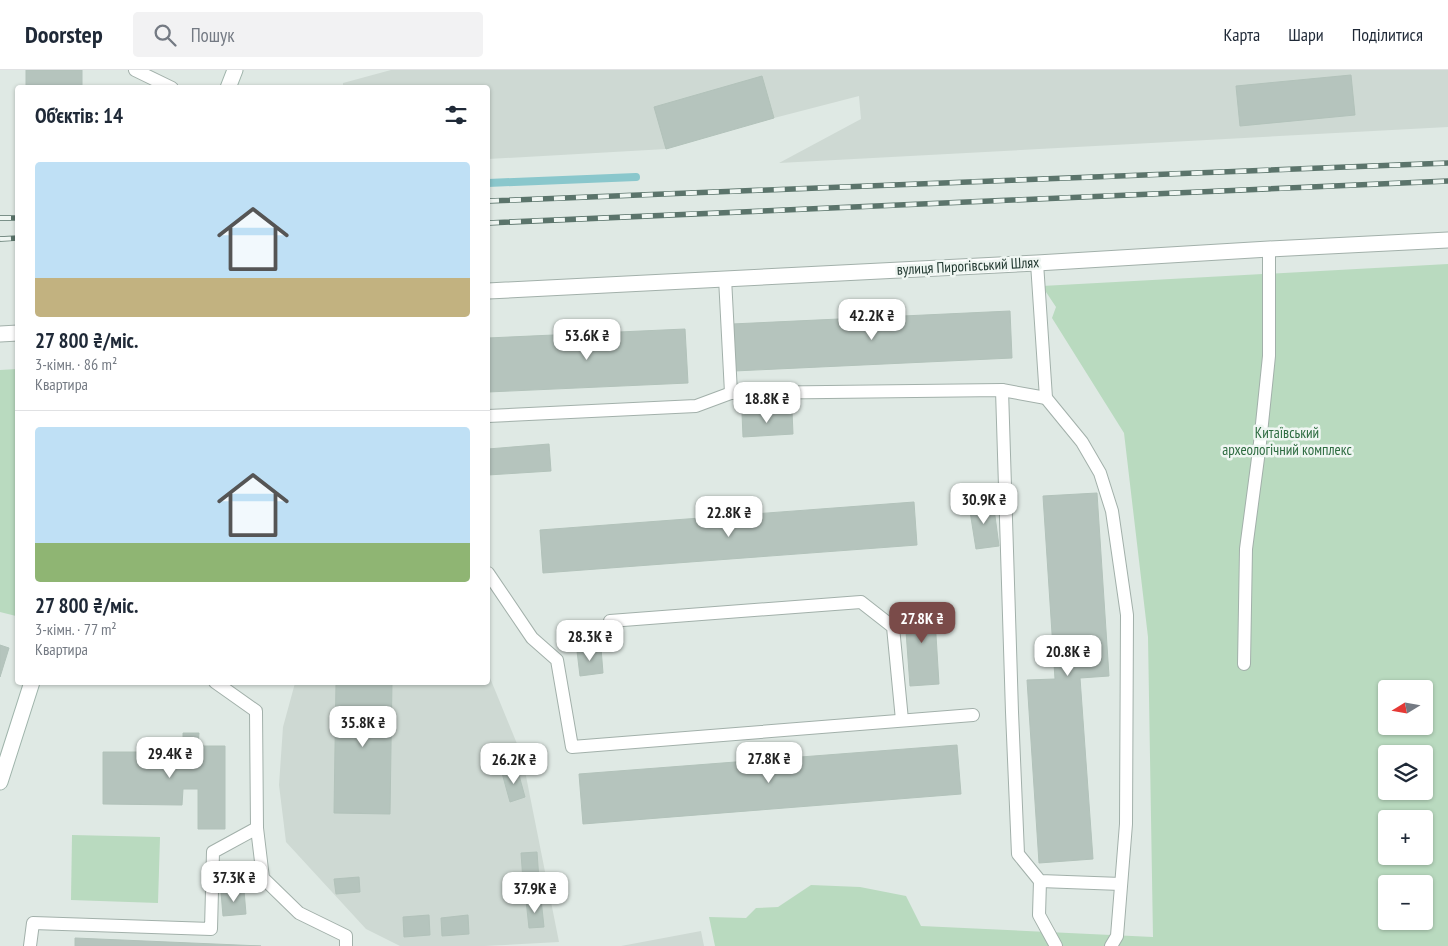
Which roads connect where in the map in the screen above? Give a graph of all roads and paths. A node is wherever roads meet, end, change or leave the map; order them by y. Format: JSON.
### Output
{"nodes":[{"id":1,"x":135,"y":70,"type":"edge"},
{"id":2,"x":236,"y":70,"type":"edge"},
{"id":3,"x":166,"y":85,"type":"edge"},
{"id":4,"x":229,"y":85,"type":"edge"},
{"id":5,"x":1448,"y":240,"type":"edge"},
{"id":6,"x":1269,"y":248,"type":"junction"},
{"id":7,"x":1037,"y":263,"type":"junction"},
{"id":8,"x":725,"y":278,"type":"junction"},
{"id":9,"x":490,"y":291,"type":"edge"},
{"id":10,"x":15,"y":333,"type":"edge"},
{"id":11,"x":0,"y":334,"type":"edge"},
{"id":12,"x":1002,"y":390,"type":"junction"},
{"id":13,"x":731,"y":393,"type":"junction"},
{"id":14,"x":1046,"y":398,"type":"junction"},
{"id":15,"x":490,"y":416,"type":"edge"},
{"id":16,"x":490,"y":576,"type":"edge"},
{"id":17,"x":610,"y":621,"type":"dead end"},
{"id":18,"x":1244,"y":664,"type":"dead end"},
{"id":19,"x":31,"y":685,"type":"edge"},
{"id":20,"x":219,"y":685,"type":"edge"},
{"id":21,"x":973,"y":715,"type":"dead end"},
{"id":22,"x":902,"y":720,"type":"junction"},
{"id":23,"x":0,"y":782,"type":"edge"},
{"id":24,"x":257,"y":828,"type":"junction"},
{"id":25,"x":1040,"y":881,"type":"junction"},
{"id":26,"x":1121,"y":884,"type":"junction"},
{"id":27,"x":30,"y":946,"type":"edge"},
{"id":28,"x":346,"y":946,"type":"edge"},
{"id":29,"x":1056,"y":946,"type":"edge"},
{"id":30,"x":1111,"y":946,"type":"edge"}],
"edges":[{"from":1,"to":3,"type":"lane"},
{"from":2,"to":4,"type":"street"},
{"from":5,"to":6,"type":"street","name":"вулиця Пирогівський Шлях"},
{"from":6,"to":7,"type":"street","name":"вулиця Пирогівський Шлях"},
{"from":6,"to":18,"type":"lane"},
{"from":7,"to":8,"type":"street","name":"вулиця Пирогівський Шлях"},
{"from":7,"to":14,"type":"lane"},
{"from":8,"to":9,"type":"street","name":"вулиця Пирогівський Шлях"},
{"from":8,"to":13,"type":"lane"},
{"from":10,"to":11,"type":"street"},
{"from":12,"to":13,"type":"lane"},
{"from":12,"to":14,"type":"lane"},
{"from":12,"to":25,"type":"lane"},
{"from":13,"to":15,"type":"lane"},
{"from":14,"to":26,"type":"lane"},
{"from":16,"to":22,"type":"lane"},
{"from":17,"to":22,"type":"lane"},
{"from":19,"to":23,"type":"street"},
{"from":20,"to":24,"type":"lane"},
{"from":21,"to":22,"type":"lane"},
{"from":24,"to":27,"type":"lane"},
{"from":24,"to":28,"type":"lane"},
{"from":25,"to":26,"type":"lane"},
{"from":25,"to":29,"type":"lane"},
{"from":26,"to":30,"type":"lane"}]}
